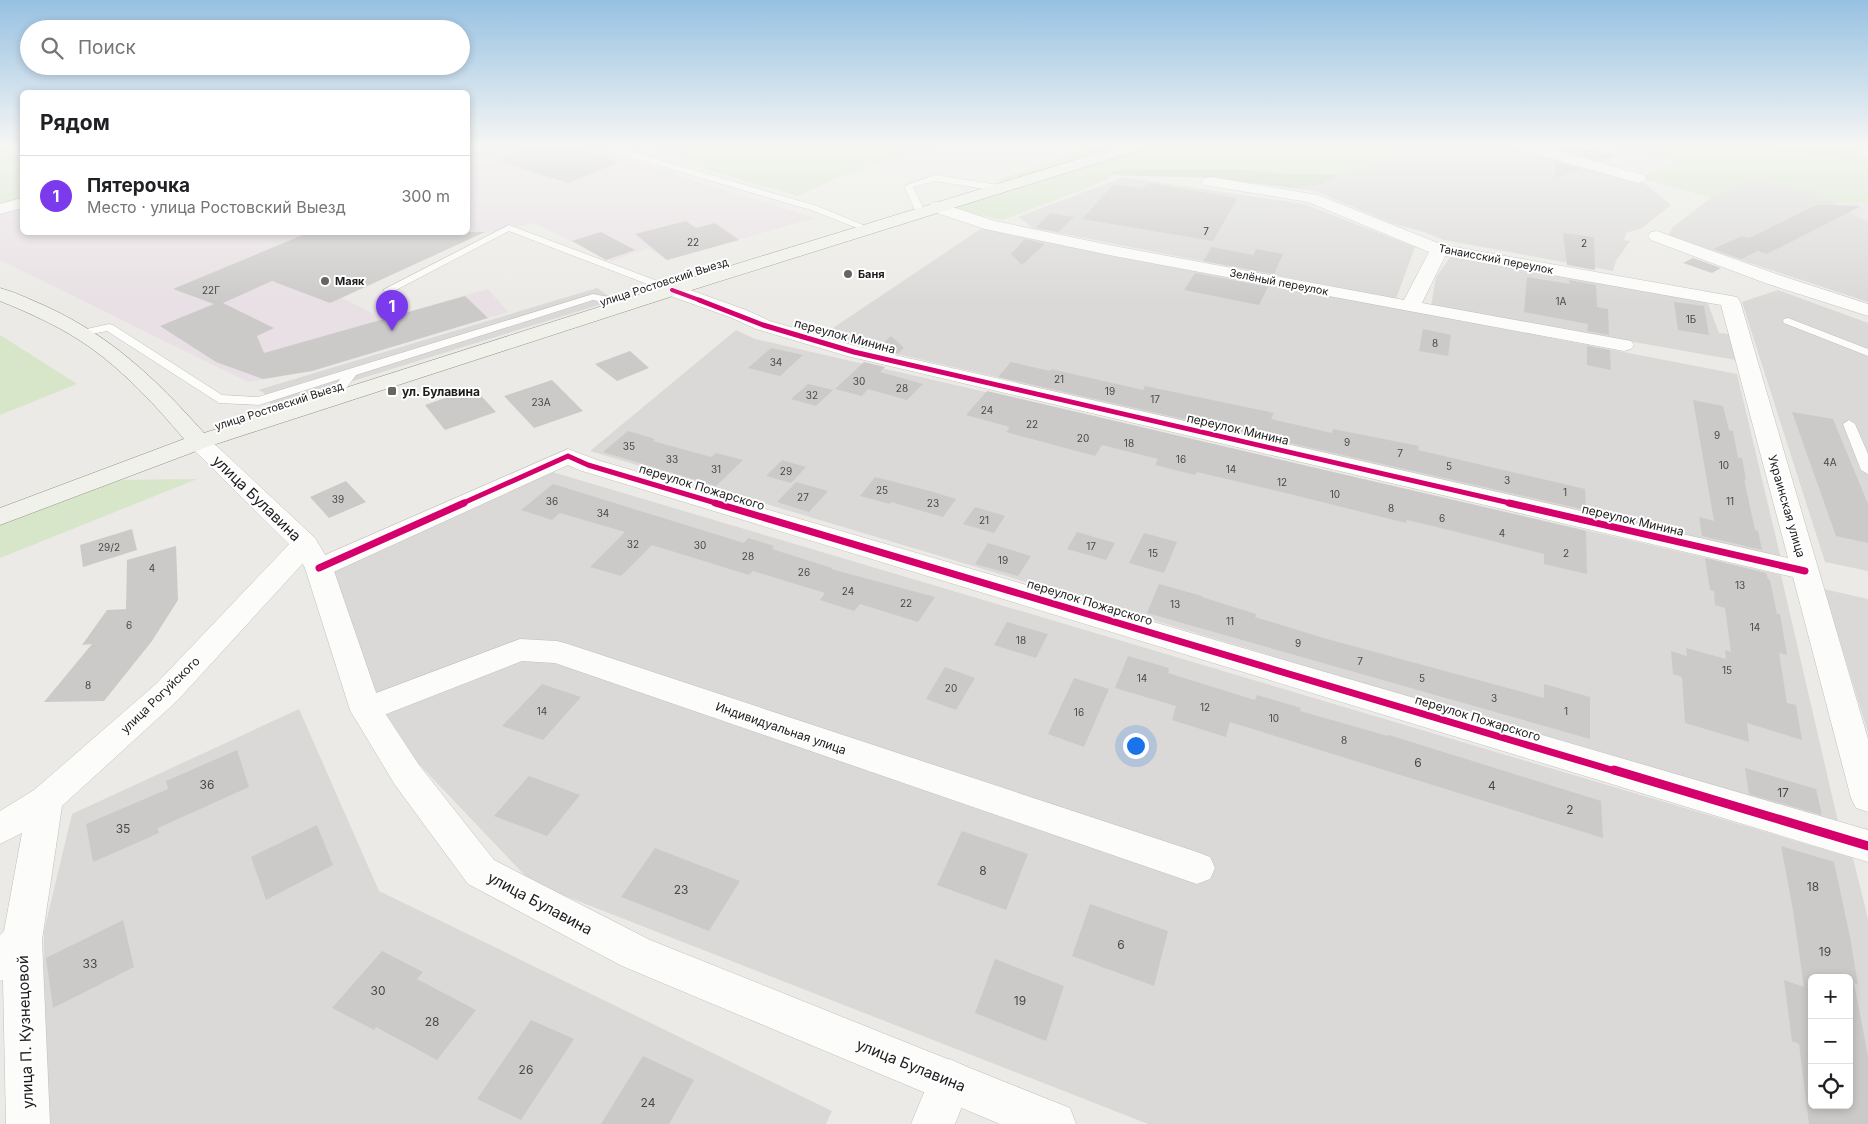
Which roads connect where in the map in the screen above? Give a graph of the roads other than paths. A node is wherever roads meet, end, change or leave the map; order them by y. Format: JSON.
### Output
{"nodes":[{"id":1,"x":781,"y":198,"type":"edge"},
{"id":2,"x":919,"y":198,"type":"edge"},
{"id":3,"x":966,"y":198,"type":"edge"},
{"id":4,"x":1313,"y":198,"type":"edge"},
{"id":5,"x":20,"y":204,"type":"edge"},
{"id":6,"x":0,"y":209,"type":"edge"},
{"id":7,"x":929,"y":210,"type":"junction"},
{"id":8,"x":868,"y":229,"type":"junction"},
{"id":9,"x":1657,"y":236,"type":"dead end"},
{"id":10,"x":1440,"y":250,"type":"junction"},
{"id":11,"x":1772,"y":279,"type":"junction"},
{"id":12,"x":388,"y":290,"type":"dead end"},
{"id":13,"x":672,"y":290,"type":"junction"},
{"id":14,"x":0,"y":294,"type":"edge"},
{"id":15,"x":1730,"y":301,"type":"junction"},
{"id":16,"x":629,"y":304,"type":"junction"},
{"id":17,"x":1410,"y":307,"type":"junction"},
{"id":18,"x":1868,"y":310,"type":"edge"},
{"id":19,"x":1788,"y":320,"type":"dead end"},
{"id":20,"x":82,"y":333,"type":"junction"},
{"id":21,"x":1624,"y":345,"type":"dead end"},
{"id":22,"x":1868,"y":353,"type":"edge"},
{"id":23,"x":352,"y":372,"type":"junction"},
{"id":24,"x":332,"y":400,"type":"junction"},
{"id":25,"x":1849,"y":424,"type":"dead end"},
{"id":26,"x":199,"y":442,"type":"junction"},
{"id":27,"x":1868,"y":470,"type":"edge"},
{"id":28,"x":0,"y":517,"type":"edge"},
{"id":29,"x":312,"y":556,"type":"junction"},
{"id":30,"x":1805,"y":571,"type":"junction"},
{"id":31,"x":366,"y":710,"type":"junction"},
{"id":32,"x":1868,"y":798,"type":"edge"},
{"id":33,"x":46,"y":800,"type":"junction"},
{"id":34,"x":0,"y":829,"type":"edge"},
{"id":35,"x":1868,"y":846,"type":"edge"},
{"id":36,"x":1197,"y":868,"type":"dead end"},
{"id":37,"x":11,"y":951,"type":"edge"},
{"id":38,"x":950,"y":1081,"type":"junction"},
{"id":39,"x":28,"y":1124,"type":"edge"},
{"id":40,"x":932,"y":1124,"type":"edge"},
{"id":41,"x":1054,"y":1124,"type":"edge"}],
"edges":[{"from":1,"to":8,"type":"lane"},
{"from":2,"to":7,"type":"lane"},
{"from":3,"to":7,"type":"main road","name":"улица Ростовский Выезд"},
{"from":4,"to":10,"type":"street","name":"Танаисский переулок"},
{"from":5,"to":6,"type":"street"},
{"from":7,"to":8,"type":"main road","name":"улица Ростовский Выезд"},
{"from":7,"to":17,"type":"street","name":"Зелёный переулок"},
{"from":8,"to":13,"type":"main road","name":"улица Ростовский Выезд"},
{"from":9,"to":11,"type":"street"},
{"from":10,"to":15,"type":"street","name":"Танаисский переулок"},
{"from":10,"to":17,"type":"street"},
{"from":11,"to":15,"type":"street"},
{"from":11,"to":18,"type":"street"},
{"from":12,"to":13,"type":"lane"},
{"from":13,"to":16,"type":"main road","name":"улица Ростовский Выезд"},
{"from":13,"to":30,"type":"street","name":"переулок Минина"},
{"from":14,"to":20,"type":"main road"},
{"from":15,"to":30,"type":"street","name":"Украинская улица"},
{"from":16,"to":23,"type":"lane"},
{"from":16,"to":24,"type":"main road","name":"улица Ростовский Выезд"},
{"from":17,"to":21,"type":"street","name":"Зелёный переулок"},
{"from":19,"to":22,"type":"lane"},
{"from":20,"to":23,"type":"lane"},
{"from":20,"to":26,"type":"main road"},
{"from":23,"to":24,"type":"lane"},
{"from":24,"to":26,"type":"main road","name":"улица Ростовский Выезд"},
{"from":25,"to":27,"type":"lane"},
{"from":26,"to":28,"type":"main road","name":"улица Ростовский Выезд"},
{"from":26,"to":29,"type":"street","name":"улица Булавина"},
{"from":29,"to":31,"type":"street","name":"улица Булавина"},
{"from":29,"to":33,"type":"street","name":"улица Рогуйского"},
{"from":29,"to":35,"type":"street","name":"переулок Пожарского"},
{"from":30,"to":32,"type":"street","name":"Украинская улица"},
{"from":31,"to":36,"type":"street","name":"Индивидуальная улица"},
{"from":31,"to":38,"type":"street","name":"улица Булавина"},
{"from":33,"to":34,"type":"street","name":"улица Рогуйского"},
{"from":33,"to":37,"type":"street","name":"улица П. Кузнецовой"},
{"from":37,"to":39,"type":"street","name":"улица П. Кузнецовой"},
{"from":38,"to":40,"type":"street"},
{"from":38,"to":41,"type":"street","name":"улица Булавина"}]}
